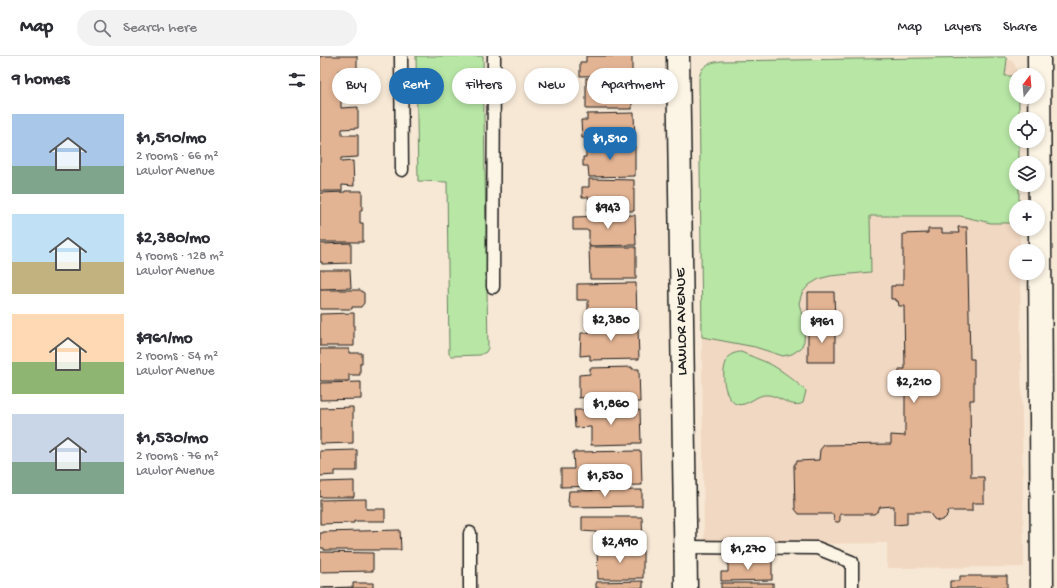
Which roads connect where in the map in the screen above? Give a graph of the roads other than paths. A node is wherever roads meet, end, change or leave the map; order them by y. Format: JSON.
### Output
{"nodes":[{"id":1,"x":400,"y":56,"type":"edge"},
{"id":2,"x":494,"y":56,"type":"edge"},
{"id":3,"x":678,"y":56,"type":"edge"},
{"id":4,"x":1039,"y":56,"type":"edge"},
{"id":5,"x":402,"y":170,"type":"dead end"},
{"id":6,"x":493,"y":287,"type":"dead end"},
{"id":7,"x":470,"y":533,"type":"dead end"},
{"id":8,"x":685,"y":547,"type":"junction"},
{"id":9,"x":470,"y":588,"type":"edge"},
{"id":10,"x":686,"y":588,"type":"edge"},
{"id":11,"x":852,"y":588,"type":"edge"},
{"id":12,"x":1042,"y":588,"type":"edge"}],
"edges":[{"from":1,"to":5,"type":"lane"},
{"from":2,"to":6,"type":"lane"},
{"from":3,"to":8,"type":"street","name":"LAWLOR AVENUE"},
{"from":4,"to":12,"type":"street"},
{"from":7,"to":9,"type":"lane"},
{"from":8,"to":10,"type":"street","name":"LAWLOR AVENUE"},
{"from":8,"to":11,"type":"lane"}]}
